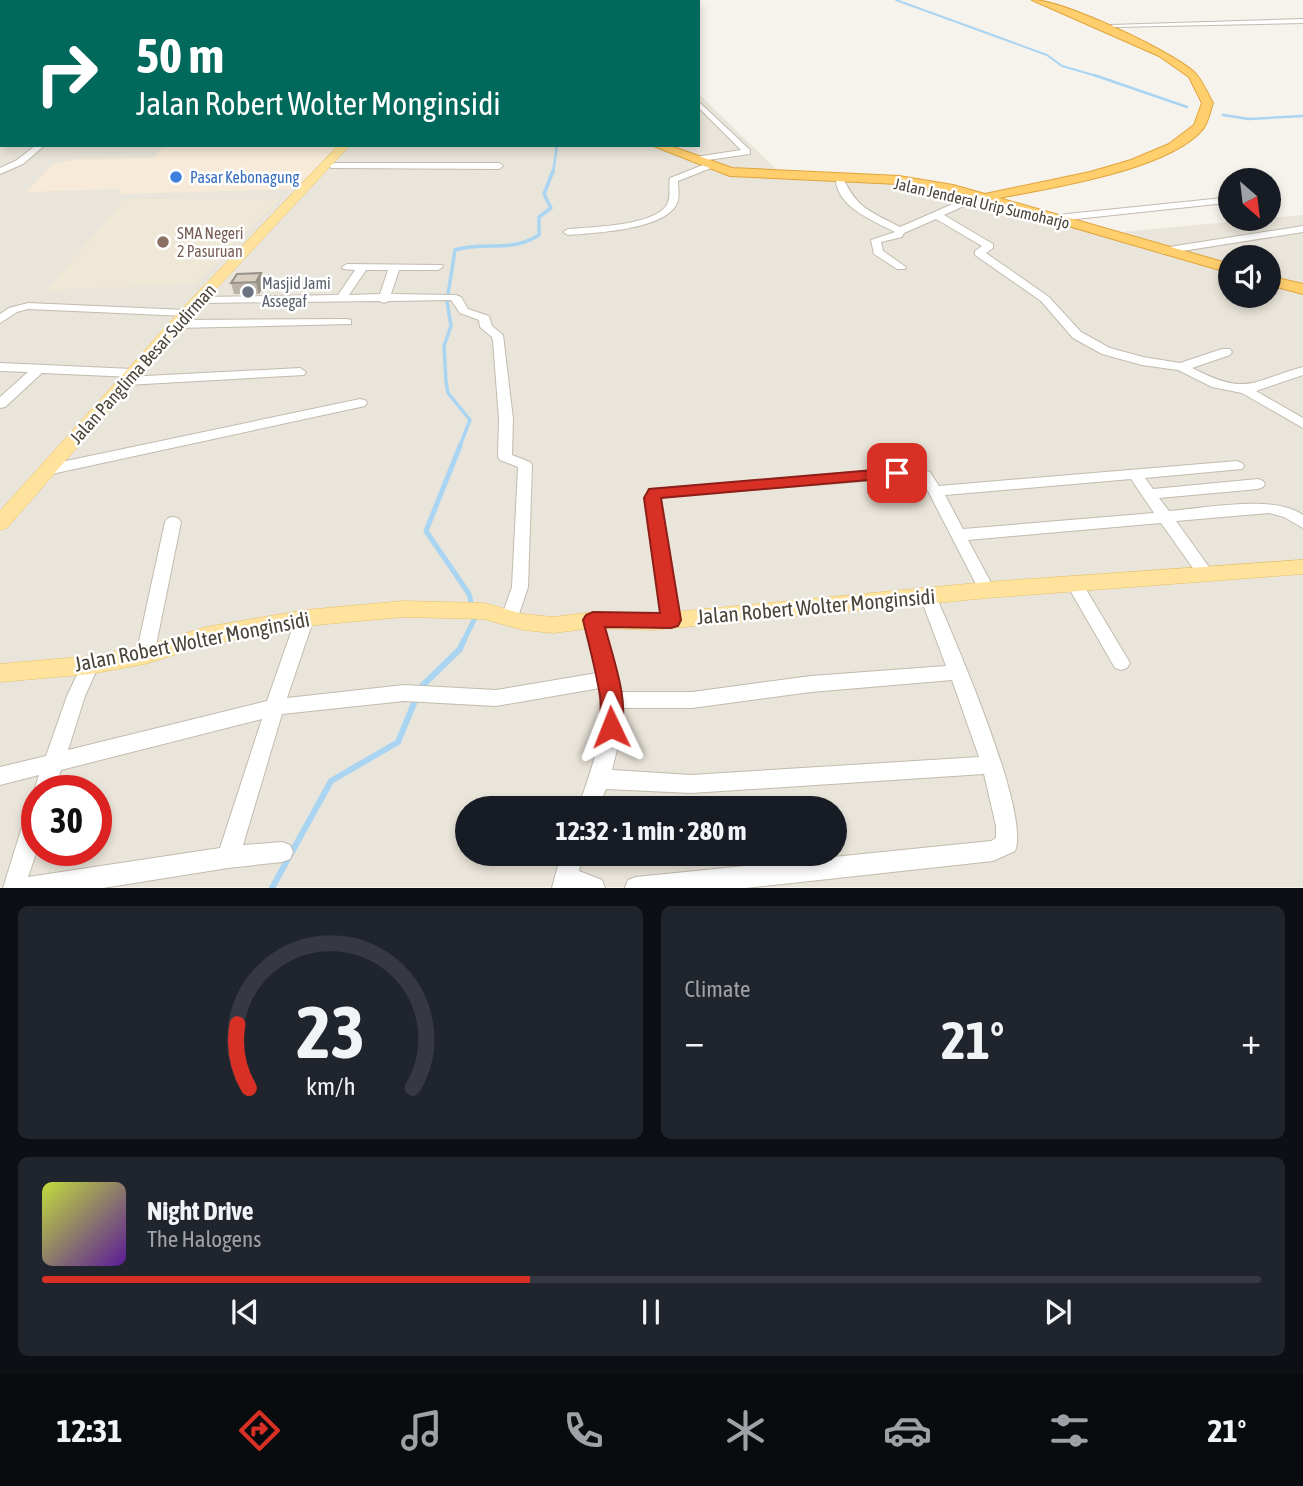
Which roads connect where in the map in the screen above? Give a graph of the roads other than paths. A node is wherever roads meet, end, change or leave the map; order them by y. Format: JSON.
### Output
{"nodes":[{"id":1,"x":1036,"y":0,"type":"edge"},
{"id":2,"x":1044,"y":0,"type":"edge"},
{"id":3,"x":1303,"y":21,"type":"edge"},
{"id":4,"x":1114,"y":25,"type":"dead end"},
{"id":5,"x":700,"y":105,"type":"edge"},
{"id":6,"x":1218,"y":112,"type":"dead end"},
{"id":7,"x":713,"y":118,"type":"junction"},
{"id":8,"x":700,"y":120,"type":"edge"},
{"id":9,"x":1213,"y":126,"type":"dead end"},
{"id":10,"x":39,"y":147,"type":"edge"},
{"id":11,"x":343,"y":147,"type":"edge"},
{"id":12,"x":353,"y":147,"type":"edge"},
{"id":13,"x":662,"y":147,"type":"edge"},
{"id":14,"x":692,"y":160,"type":"junction"},
{"id":15,"x":334,"y":166,"type":"junction"},
{"id":16,"x":499,"y":166,"type":"dead end"},
{"id":17,"x":708,"y":166,"type":"junction"},
{"id":18,"x":0,"y":171,"type":"edge"},
{"id":19,"x":317,"y":176,"type":"junction"},
{"id":20,"x":839,"y":178,"type":"junction"},
{"id":21,"x":878,"y":179,"type":"junction"},
{"id":22,"x":953,"y":189,"type":"junction"},
{"id":23,"x":1036,"y":192,"type":"junction"},
{"id":24,"x":989,"y":198,"type":"junction"},
{"id":25,"x":1218,"y":201,"type":"edge"},
{"id":26,"x":937,"y":215,"type":"junction"},
{"id":27,"x":1050,"y":216,"type":"junction"},
{"id":28,"x":1086,"y":228,"type":"junction"},
{"id":29,"x":1303,"y":229,"type":"edge"},
{"id":30,"x":900,"y":231,"type":"junction"},
{"id":31,"x":568,"y":232,"type":"dead end"},
{"id":32,"x":1163,"y":251,"type":"junction"},
{"id":33,"x":1218,"y":266,"type":"edge"},
{"id":34,"x":347,"y":267,"type":"dead end"},
{"id":35,"x":438,"y":267,"type":"dead end"},
{"id":36,"x":901,"y":267,"type":"dead end"},
{"id":37,"x":362,"y":268,"type":"junction"},
{"id":38,"x":394,"y":268,"type":"junction"},
{"id":39,"x":1281,"y":283,"type":"edge"},
{"id":40,"x":1303,"y":289,"type":"edge"},
{"id":41,"x":200,"y":300,"type":"junction"},
{"id":42,"x":341,"y":300,"type":"junction"},
{"id":43,"x":384,"y":300,"type":"junction"},
{"id":44,"x":181,"y":319,"type":"junction"},
{"id":45,"x":0,"y":320,"type":"edge"},
{"id":46,"x":346,"y":322,"type":"dead end"},
{"id":47,"x":1226,"y":352,"type":"dead end"},
{"id":48,"x":0,"y":367,"type":"edge"},
{"id":49,"x":1181,"y":367,"type":"junction"},
{"id":50,"x":38,"y":369,"type":"junction"},
{"id":51,"x":1303,"y":371,"type":"edge"},
{"id":52,"x":300,"y":372,"type":"dead end"},
{"id":53,"x":129,"y":377,"type":"junction"},
{"id":54,"x":1246,"y":390,"type":"junction"},
{"id":55,"x":360,"y":403,"type":"dead end"},
{"id":56,"x":0,"y":404,"type":"edge"},
{"id":57,"x":1303,"y":424,"type":"edge"},
{"id":58,"x":1237,"y":467,"type":"dead end"},
{"id":59,"x":47,"y":470,"type":"junction"},
{"id":60,"x":1135,"y":475,"type":"junction"},
{"id":61,"x":1258,"y":484,"type":"dead end"},
{"id":62,"x":935,"y":491,"type":"junction"},
{"id":63,"x":1149,"y":494,"type":"junction"},
{"id":64,"x":4,"y":514,"type":"edge"},
{"id":65,"x":1166,"y":517,"type":"junction"},
{"id":66,"x":173,"y":522,"type":"dead end"},
{"id":67,"x":1303,"y":523,"type":"edge"},
{"id":68,"x":958,"y":535,"type":"junction"},
{"id":69,"x":1303,"y":567,"type":"edge"},
{"id":70,"x":1206,"y":574,"type":"junction"},
{"id":71,"x":1075,"y":585,"type":"junction"},
{"id":72,"x":987,"y":590,"type":"junction"},
{"id":73,"x":928,"y":596,"type":"junction"},
{"id":74,"x":305,"y":618,"type":"junction"},
{"id":75,"x":510,"y":618,"type":"junction"},
{"id":76,"x":593,"y":620,"type":"junction"},
{"id":77,"x":671,"y":620,"type":"junction"},
{"id":78,"x":145,"y":655,"type":"junction"},
{"id":79,"x":1121,"y":663,"type":"dead end"},
{"id":80,"x":90,"y":666,"type":"junction"},
{"id":81,"x":958,"y":672,"type":"junction"},
{"id":82,"x":0,"y":673,"type":"edge"},
{"id":83,"x":608,"y":679,"type":"junction"},
{"id":84,"x":612,"y":701,"type":"junction"},
{"id":85,"x":276,"y":707,"type":"junction"},
{"id":86,"x":52,"y":765,"type":"junction"},
{"id":87,"x":990,"y":765,"type":"junction"},
{"id":88,"x":49,"y":775,"type":"edge"},
{"id":89,"x":0,"y":776,"type":"edge"},
{"id":90,"x":600,"y":779,"type":"junction"},
{"id":91,"x":593,"y":796,"type":"edge"},
{"id":92,"x":282,"y":852,"type":"dead end"},
{"id":93,"x":228,"y":857,"type":"junction"},
{"id":94,"x":21,"y":865,"type":"edge"},
{"id":95,"x":564,"y":882,"type":"edge"},
{"id":96,"x":14,"y":887,"type":"edge"},
{"id":97,"x":30,"y":887,"type":"edge"},
{"id":98,"x":594,"y":887,"type":"edge"},
{"id":99,"x":636,"y":887,"type":"edge"}],
"edges":[{"from":1,"to":24,"type":"highway"},
{"from":2,"to":6,"type":"highway"},
{"from":3,"to":4,"type":"street"},
{"from":5,"to":7,"type":"street"},
{"from":7,"to":8,"type":"street"},
{"from":7,"to":14,"type":"street"},
{"from":9,"to":23,"type":"highway"},
{"from":10,"to":18,"type":"street"},
{"from":11,"to":19,"type":"main road","name":"Jalan Panglima Besar Sudirman"},
{"from":12,"to":15,"type":"main road","name":"Jalan Panglima Besar Sudirman"},
{"from":13,"to":14,"type":"highway","name":"Jalan Jenderal Urip Sumoharjo"},
{"from":14,"to":17,"type":"highway","name":"Jalan Jenderal Urip Sumoharjo"},
{"from":15,"to":16,"type":"street"},
{"from":15,"to":19,"type":"main road","name":"Jalan Panglima Besar Sudirman"},
{"from":17,"to":20,"type":"highway","name":"Jalan Jenderal Urip Sumoharjo"},
{"from":17,"to":31,"type":"street"},
{"from":19,"to":41,"type":"main road","name":"Jalan Panglima Besar Sudirman"},
{"from":20,"to":21,"type":"highway","name":"Jalan Jenderal Urip Sumoharjo"},
{"from":20,"to":30,"type":"street"},
{"from":21,"to":22,"type":"highway","name":"Jalan Jenderal Urip Sumoharjo"},
{"from":21,"to":24,"type":"highway","name":"Jalan Jenderal Urip Sumoharjo"},
{"from":22,"to":24,"type":"highway","name":"Jalan Jenderal Urip Sumoharjo"},
{"from":22,"to":24,"type":"highway"},
{"from":23,"to":24,"type":"highway"},
{"from":23,"to":27,"type":"highway"},
{"from":24,"to":26,"type":"street"},
{"from":24,"to":27,"type":"highway","name":"Jalan Jenderal Urip Sumoharjo"},
{"from":24,"to":28,"type":"highway","name":"Jalan Jenderal Urip Sumoharjo"},
{"from":25,"to":27,"type":"street"},
{"from":26,"to":30,"type":"street"},
{"from":26,"to":49,"type":"street"},
{"from":27,"to":28,"type":"highway","name":"Jalan Jenderal Urip Sumoharjo"},
{"from":28,"to":32,"type":"highway","name":"Jalan Jenderal Urip Sumoharjo"},
{"from":29,"to":32,"type":"street"},
{"from":30,"to":36,"type":"street"},
{"from":32,"to":33,"type":"highway","name":"Jalan Jenderal Urip Sumoharjo"},
{"from":34,"to":37,"type":"street"},
{"from":35,"to":38,"type":"street"},
{"from":37,"to":38,"type":"street"},
{"from":37,"to":42,"type":"street"},
{"from":38,"to":43,"type":"street"},
{"from":39,"to":40,"type":"highway"},
{"from":41,"to":42,"type":"street"},
{"from":41,"to":44,"type":"main road","name":"Jalan Panglima Besar Sudirman"},
{"from":42,"to":43,"type":"street"},
{"from":43,"to":75,"type":"street"},
{"from":44,"to":45,"type":"street"},
{"from":44,"to":46,"type":"street"},
{"from":44,"to":53,"type":"main road","name":"Jalan Panglima Besar Sudirman"},
{"from":47,"to":49,"type":"street"},
{"from":48,"to":50,"type":"street"},
{"from":49,"to":54,"type":"street"},
{"from":50,"to":53,"type":"street"},
{"from":50,"to":56,"type":"street"},
{"from":51,"to":54,"type":"street"},
{"from":52,"to":53,"type":"street"},
{"from":53,"to":59,"type":"main road","name":"Jalan Panglima Besar Sudirman"},
{"from":54,"to":57,"type":"street"},
{"from":55,"to":59,"type":"street"},
{"from":58,"to":60,"type":"street"},
{"from":59,"to":64,"type":"main road","name":"Jalan Panglima Besar Sudirman"},
{"from":60,"to":62,"type":"street"},
{"from":60,"to":63,"type":"street"},
{"from":61,"to":63,"type":"street"},
{"from":62,"to":68,"type":"street"},
{"from":62,"to":77,"type":"street"},
{"from":63,"to":65,"type":"street"},
{"from":65,"to":67,"type":"street"},
{"from":65,"to":68,"type":"street"},
{"from":65,"to":70,"type":"street"},
{"from":66,"to":78,"type":"street"},
{"from":68,"to":72,"type":"street"},
{"from":69,"to":70,"type":"main road","name":"Jalan Robert Wolter Monginsidi"},
{"from":70,"to":71,"type":"main road","name":"Jalan Robert Wolter Monginsidi"},
{"from":71,"to":72,"type":"main road","name":"Jalan Robert Wolter Monginsidi"},
{"from":71,"to":79,"type":"street"},
{"from":72,"to":73,"type":"main road","name":"Jalan Robert Wolter Monginsidi"},
{"from":73,"to":77,"type":"main road","name":"Jalan Robert Wolter Monginsidi"},
{"from":73,"to":81,"type":"street"},
{"from":74,"to":75,"type":"main road","name":"Jalan Robert Wolter Monginsidi"},
{"from":74,"to":78,"type":"main road","name":"Jalan Robert Wolter Monginsidi"},
{"from":74,"to":85,"type":"street"},
{"from":75,"to":76,"type":"main road","name":"Jalan Robert Wolter Monginsidi"},
{"from":76,"to":77,"type":"main road","name":"Jalan Robert Wolter Monginsidi"},
{"from":76,"to":83,"type":"street"},
{"from":78,"to":80,"type":"main road","name":"Jalan Robert Wolter Monginsidi"},
{"from":80,"to":82,"type":"main road","name":"Jalan Robert Wolter Monginsidi"},
{"from":80,"to":86,"type":"street"},
{"from":81,"to":84,"type":"street"},
{"from":81,"to":87,"type":"street"},
{"from":83,"to":84,"type":"street"},
{"from":83,"to":85,"type":"street"},
{"from":84,"to":90,"type":"street"},
{"from":85,"to":86,"type":"street"},
{"from":85,"to":93,"type":"street"},
{"from":86,"to":88,"type":"street"},
{"from":86,"to":89,"type":"street"},
{"from":87,"to":90,"type":"street"},
{"from":87,"to":99,"type":"street"},
{"from":90,"to":91,"type":"street"},
{"from":92,"to":93,"type":"street"},
{"from":93,"to":97,"type":"street"},
{"from":94,"to":96,"type":"street"},
{"from":95,"to":98,"type":"street"}]}
